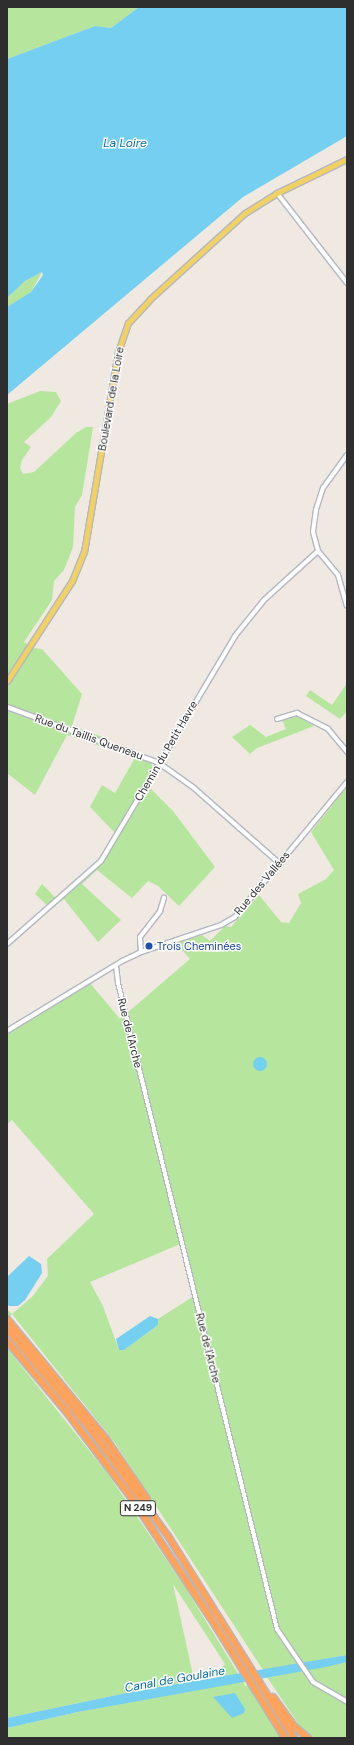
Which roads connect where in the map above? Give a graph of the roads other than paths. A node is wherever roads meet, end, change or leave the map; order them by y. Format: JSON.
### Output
{"nodes":[{"id":1,"x":347,"y":159,"type":"edge"},
{"id":2,"x":277,"y":193,"type":"junction"},
{"id":3,"x":347,"y":284,"type":"edge"},
{"id":4,"x":347,"y":455,"type":"edge"},
{"id":5,"x":318,"y":551,"type":"junction"},
{"id":6,"x":347,"y":606,"type":"edge"},
{"id":7,"x":7,"y":681,"type":"edge"},
{"id":8,"x":7,"y":707,"type":"edge"},
{"id":9,"x":277,"y":719,"type":"dead end"},
{"id":10,"x":347,"y":752,"type":"edge"},
{"id":11,"x":159,"y":763,"type":"junction"},
{"id":12,"x":347,"y":782,"type":"edge"},
{"id":13,"x":279,"y":863,"type":"junction"},
{"id":14,"x":164,"y":898,"type":"dead end"},
{"id":15,"x":7,"y":944,"type":"edge"},
{"id":16,"x":141,"y":952,"type":"junction"},
{"id":17,"x":116,"y":966,"type":"junction"},
{"id":18,"x":7,"y":1031,"type":"edge"},
{"id":19,"x":7,"y":1319,"type":"edge"},
{"id":20,"x":7,"y":1329,"type":"edge"},
{"id":21,"x":7,"y":1341,"type":"edge"},
{"id":22,"x":168,"y":1536,"type":"junction"},
{"id":23,"x":259,"y":1681,"type":"junction"},
{"id":24,"x":347,"y":1702,"type":"edge"},
{"id":25,"x":285,"y":1738,"type":"edge"},
{"id":26,"x":294,"y":1738,"type":"edge"},
{"id":27,"x":308,"y":1738,"type":"edge"}],
"edges":[{"from":1,"to":2,"type":"main road","name":"Boulevard de la Loire"},
{"from":2,"to":3,"type":"street"},
{"from":2,"to":7,"type":"main road","name":"Boulevard de la Loire"},
{"from":4,"to":5,"type":"street"},
{"from":5,"to":6,"type":"street"},
{"from":5,"to":11,"type":"street","name":"Chemin du Petit Havre"},
{"from":8,"to":11,"type":"street","name":"Rue du Taillis Queneau"},
{"from":9,"to":10,"type":"street"},
{"from":11,"to":13,"type":"street","name":"Rue du Taillis Queneau"},
{"from":11,"to":15,"type":"street","name":"Chemin du Petit Havre"},
{"from":12,"to":13,"type":"street","name":"Rue des Vallées"},
{"from":13,"to":16,"type":"street","name":"Rue des Vallées"},
{"from":14,"to":16,"type":"street"},
{"from":16,"to":17,"type":"street","name":"Rue des Vallées"},
{"from":17,"to":18,"type":"street","name":"Rue des Vallées"},
{"from":17,"to":24,"type":"street","name":"Rue de l'Arche"},
{"from":19,"to":22,"type":"highway"},
{"from":20,"to":22,"type":"highway","number":"N 249"},
{"from":21,"to":25,"type":"highway","number":"N 249"},
{"from":22,"to":23,"type":"highway","number":"N 249"},
{"from":23,"to":26,"type":"highway","number":"N 249"},
{"from":23,"to":27,"type":"highway"}]}
